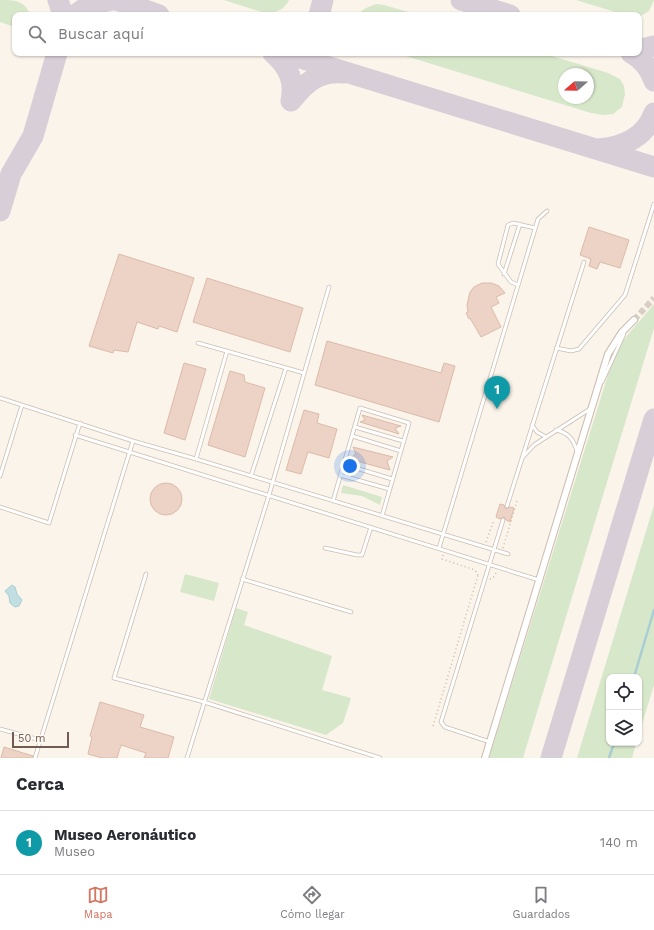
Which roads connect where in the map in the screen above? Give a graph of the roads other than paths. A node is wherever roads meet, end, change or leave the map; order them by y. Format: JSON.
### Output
{"nodes":[{"id":1,"x":654,"y":204,"type":"edge"},
{"id":2,"x":547,"y":211,"type":"dead end"},
{"id":3,"x":520,"y":224,"type":"junction"},
{"id":4,"x":535,"y":228,"type":"junction"},
{"id":5,"x":584,"y":262,"type":"dead end"},
{"id":6,"x":504,"y":274,"type":"junction"},
{"id":7,"x":518,"y":285,"type":"junction"},
{"id":8,"x":329,"y":287,"type":"dead end"},
{"id":9,"x":634,"y":320,"type":"tunnel mouth"},
{"id":10,"x":198,"y":343,"type":"dead end"},
{"id":11,"x":556,"y":348,"type":"junction"},
{"id":12,"x":226,"y":351,"type":"junction"},
{"id":13,"x":286,"y":368,"type":"junction"},
{"id":14,"x":304,"y":373,"type":"junction"},
{"id":15,"x":0,"y":398,"type":"edge"},
{"id":16,"x":22,"y":405,"type":"junction"},
{"id":17,"x":590,"y":408,"type":"junction"},
{"id":18,"x":80,"y":423,"type":"junction"},
{"id":19,"x":532,"y":425,"type":"junction"},
{"id":20,"x":355,"y":426,"type":"junction"},
{"id":21,"x":556,"y":430,"type":"junction"},
{"id":22,"x":75,"y":435,"type":"junction"},
{"id":23,"x":352,"y":436,"type":"junction"},
{"id":24,"x":546,"y":437,"type":"junction"},
{"id":25,"x":133,"y":441,"type":"junction"},
{"id":26,"x":403,"y":441,"type":"junction"},
{"id":27,"x":401,"y":450,"type":"junction"},
{"id":28,"x":130,"y":452,"type":"junction"},
{"id":29,"x":578,"y":452,"type":"junction"},
{"id":30,"x":196,"y":459,"type":"junction"},
{"id":31,"x":521,"y":460,"type":"junction"},
{"id":32,"x":344,"y":464,"type":"junction"},
{"id":33,"x":340,"y":474,"type":"junction"},
{"id":34,"x":0,"y":476,"type":"edge"},
{"id":35,"x":251,"y":476,"type":"junction"},
{"id":36,"x":392,"y":479,"type":"junction"},
{"id":37,"x":272,"y":482,"type":"junction"},
{"id":38,"x":390,"y":489,"type":"junction"},
{"id":39,"x":269,"y":495,"type":"junction"},
{"id":40,"x":333,"y":501,"type":"junction"},
{"id":41,"x":507,"y":506,"type":"dead end"},
{"id":42,"x":0,"y":507,"type":"edge"},
{"id":43,"x":382,"y":516,"type":"junction"},
{"id":44,"x":503,"y":520,"type":"dead end"},
{"id":45,"x":371,"y":527,"type":"junction"},
{"id":46,"x":444,"y":535,"type":"junction"},
{"id":47,"x":325,"y":548,"type":"dead end"},
{"id":48,"x":439,"y":548,"type":"junction"},
{"id":49,"x":493,"y":549,"type":"junction"},
{"id":50,"x":508,"y":554,"type":"dead end"},
{"id":51,"x":489,"y":564,"type":"junction"},
{"id":52,"x":146,"y":574,"type":"dead end"},
{"id":53,"x":242,"y":579,"type":"junction"},
{"id":54,"x":540,"y":580,"type":"junction"},
{"id":55,"x":351,"y":612,"type":"dead end"},
{"id":56,"x":204,"y":702,"type":"junction"},
{"id":57,"x":0,"y":729,"type":"edge"},
{"id":58,"x":40,"y":740,"type":"junction"},
{"id":59,"x":490,"y":742,"type":"junction"},
{"id":60,"x":35,"y":758,"type":"edge"},
{"id":61,"x":187,"y":758,"type":"edge"},
{"id":62,"x":380,"y":758,"type":"edge"},
{"id":63,"x":485,"y":758,"type":"edge"}],
"edges":[{"from":1,"to":11,"type":"lane"},
{"from":2,"to":4,"type":"lane"},
{"from":3,"to":4,"type":"lane"},
{"from":3,"to":6,"type":"lane"},
{"from":3,"to":6,"type":"lane"},
{"from":4,"to":7,"type":"lane"},
{"from":5,"to":11,"type":"lane"},
{"from":6,"to":7,"type":"lane"},
{"from":7,"to":46,"type":"lane"},
{"from":8,"to":14,"type":"lane"},
{"from":9,"to":17,"type":"street"},
{"from":10,"to":12,"type":"lane"},
{"from":11,"to":19,"type":"lane"},
{"from":12,"to":13,"type":"lane"},
{"from":12,"to":30,"type":"lane"},
{"from":13,"to":14,"type":"lane"},
{"from":13,"to":35,"type":"lane"},
{"from":14,"to":37,"type":"lane"},
{"from":15,"to":16,"type":"lane"},
{"from":16,"to":18,"type":"lane"},
{"from":16,"to":34,"type":"lane"},
{"from":17,"to":21,"type":"lane"},
{"from":17,"to":29,"type":"street"},
{"from":18,"to":22,"type":"lane"},
{"from":18,"to":25,"type":"lane"},
{"from":19,"to":24,"type":"lane"},
{"from":19,"to":31,"type":"lane"},
{"from":20,"to":23,"type":"lane"},
{"from":20,"to":26,"type":"lane"},
{"from":20,"to":26,"type":"lane"},
{"from":21,"to":24,"type":"lane"},
{"from":21,"to":29,"type":"lane"},
{"from":22,"to":28,"type":"lane"},
{"from":22,"to":42,"type":"lane"},
{"from":23,"to":27,"type":"lane"},
{"from":23,"to":32,"type":"lane"},
{"from":24,"to":31,"type":"lane"},
{"from":25,"to":28,"type":"lane"},
{"from":25,"to":30,"type":"lane"},
{"from":26,"to":27,"type":"lane"},
{"from":27,"to":36,"type":"lane"},
{"from":28,"to":39,"type":"lane"},
{"from":28,"to":58,"type":"lane"},
{"from":29,"to":54,"type":"street"},
{"from":30,"to":35,"type":"lane"},
{"from":31,"to":41,"type":"lane"},
{"from":32,"to":33,"type":"lane"},
{"from":32,"to":36,"type":"lane"},
{"from":33,"to":38,"type":"lane"},
{"from":33,"to":40,"type":"lane"},
{"from":35,"to":37,"type":"lane"},
{"from":36,"to":38,"type":"lane"},
{"from":37,"to":39,"type":"lane"},
{"from":37,"to":40,"type":"lane"},
{"from":38,"to":43,"type":"lane"},
{"from":39,"to":45,"type":"lane"},
{"from":39,"to":53,"type":"lane"},
{"from":40,"to":43,"type":"lane"},
{"from":43,"to":46,"type":"lane"},
{"from":44,"to":49,"type":"lane"},
{"from":45,"to":47,"type":"lane"},
{"from":45,"to":48,"type":"lane"},
{"from":46,"to":48,"type":"lane"},
{"from":46,"to":49,"type":"lane"},
{"from":48,"to":51,"type":"lane"},
{"from":49,"to":50,"type":"lane"},
{"from":49,"to":51,"type":"lane"},
{"from":51,"to":54,"type":"lane"},
{"from":51,"to":59,"type":"lane"},
{"from":52,"to":56,"type":"lane"},
{"from":53,"to":55,"type":"lane"},
{"from":53,"to":56,"type":"lane"},
{"from":54,"to":59,"type":"street"},
{"from":56,"to":61,"type":"lane"},
{"from":56,"to":62,"type":"lane"},
{"from":57,"to":58,"type":"lane"},
{"from":58,"to":60,"type":"lane"},
{"from":59,"to":63,"type":"street"}]}
